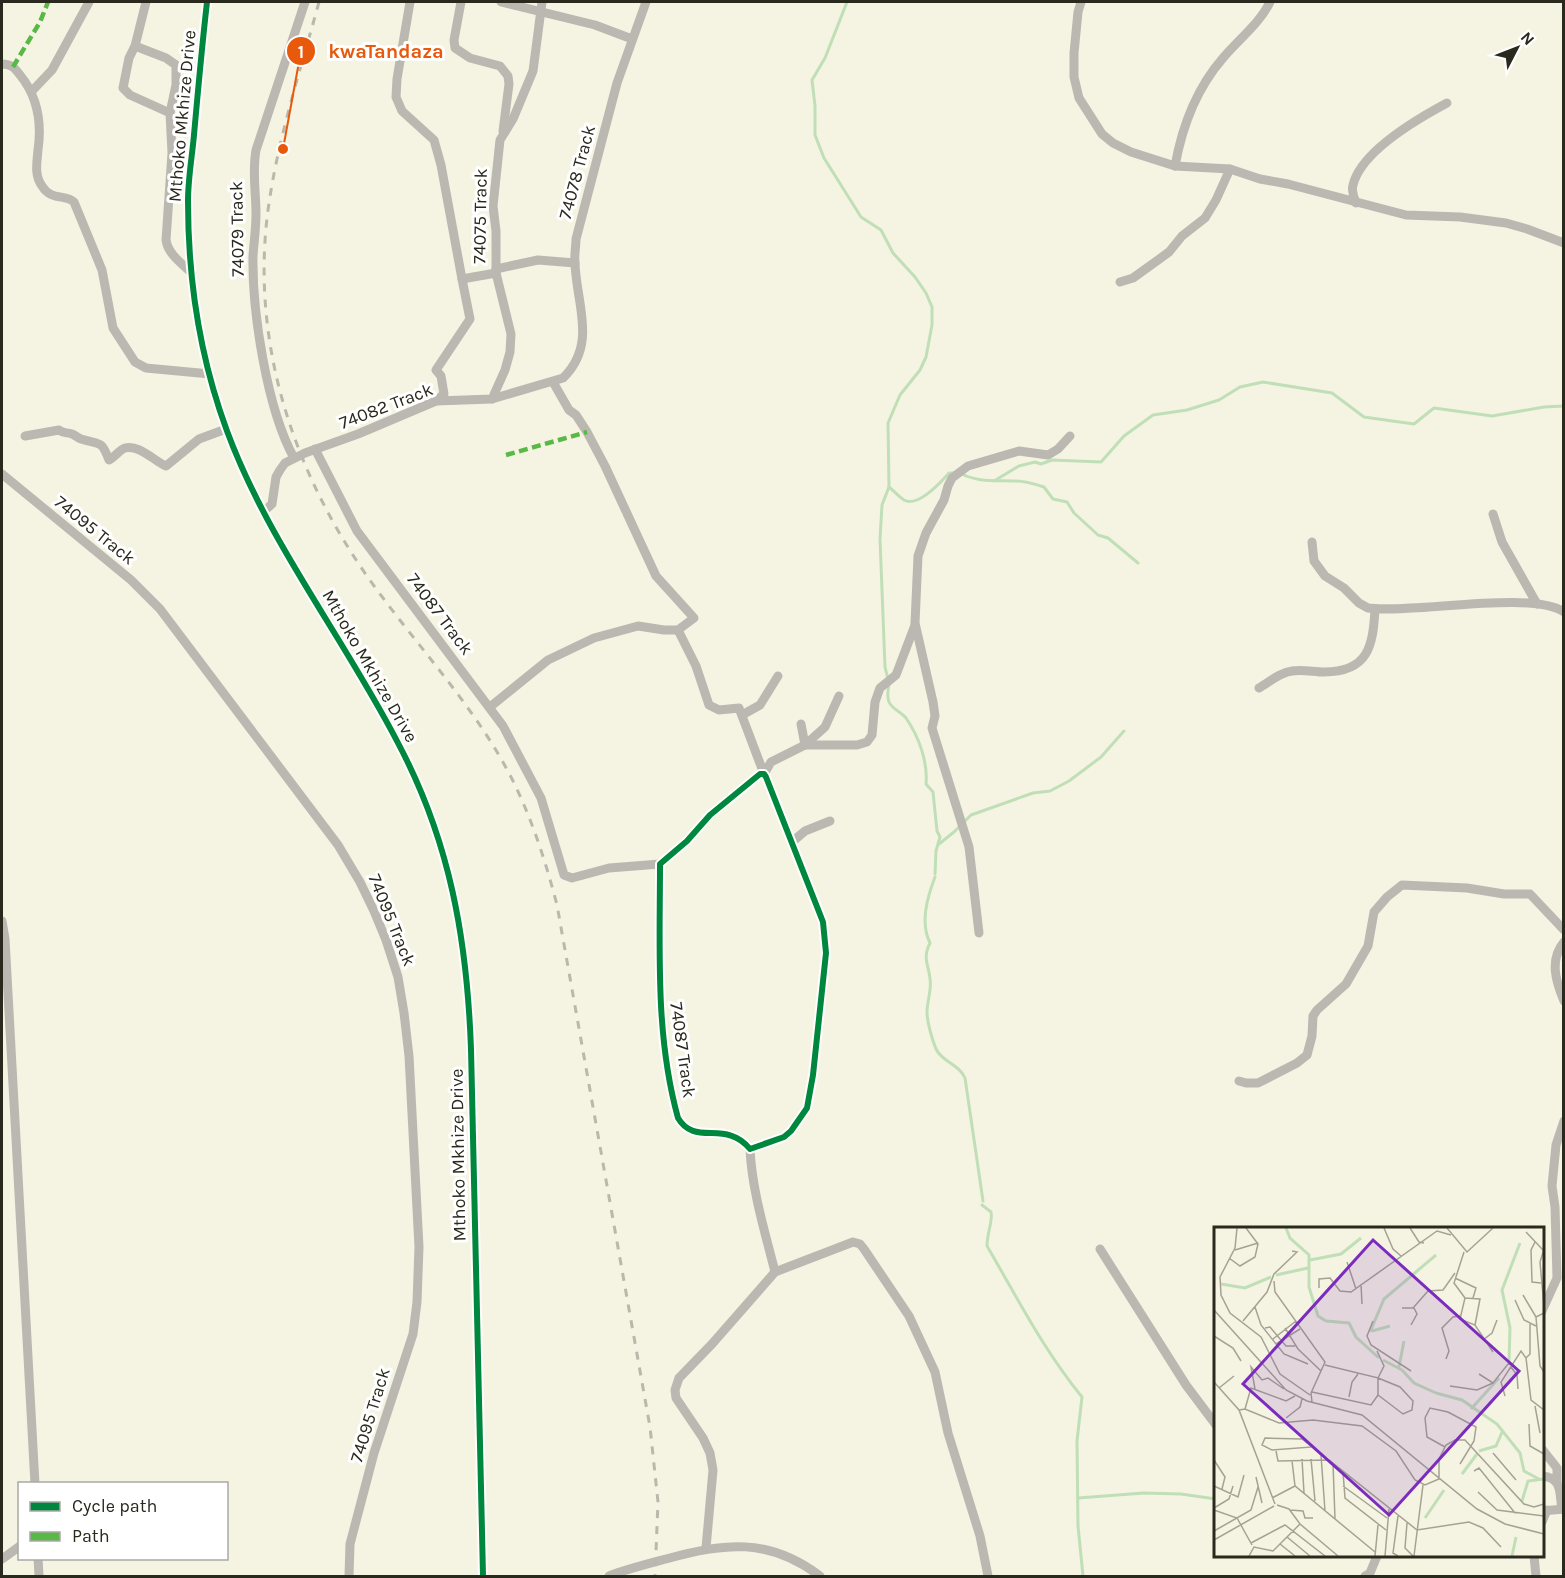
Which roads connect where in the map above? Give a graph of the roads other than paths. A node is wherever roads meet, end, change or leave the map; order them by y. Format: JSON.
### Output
{"nodes":[{"id":1,"x":89,"y":2,"type":"edge"},
{"id":2,"x":146,"y":2,"type":"edge"},
{"id":3,"x":207,"y":2,"type":"edge"},
{"id":4,"x":305,"y":2,"type":"edge"},
{"id":5,"x":410,"y":2,"type":"edge"},
{"id":6,"x":461,"y":2,"type":"edge"},
{"id":7,"x":501,"y":2,"type":"edge"},
{"id":8,"x":646,"y":2,"type":"edge"},
{"id":9,"x":1081,"y":2,"type":"edge"},
{"id":10,"x":1270,"y":2,"type":"edge"},
{"id":11,"x":541,"y":6,"type":"edge"},
{"id":12,"x":632,"y":39,"type":"junction"},
{"id":13,"x":135,"y":46,"type":"junction"},
{"id":14,"x":2,"y":64,"type":"edge"},
{"id":15,"x":32,"y":92,"type":"junction"},
{"id":16,"x":1447,"y":103,"type":"dead end"},
{"id":17,"x":170,"y":113,"type":"junction"},
{"id":18,"x":500,"y":140,"type":"junction"},
{"id":19,"x":1175,"y":166,"type":"junction"},
{"id":20,"x":1230,"y":169,"type":"junction"},
{"id":21,"x":1356,"y":203,"type":"junction"},
{"id":22,"x":1563,"y":243,"type":"edge"},
{"id":23,"x":575,"y":263,"type":"junction"},
{"id":24,"x":496,"y":271,"type":"junction"},
{"id":25,"x":192,"y":273,"type":"junction"},
{"id":26,"x":462,"y":279,"type":"junction"},
{"id":27,"x":1120,"y":282,"type":"dead end"},
{"id":28,"x":578,"y":356,"type":"joint"},
{"id":29,"x":210,"y":374,"type":"junction"},
{"id":30,"x":553,"y":382,"type":"junction"},
{"id":31,"x":492,"y":399,"type":"junction"},
{"id":32,"x":436,"y":401,"type":"junction"},
{"id":33,"x":226,"y":429,"type":"junction"},
{"id":34,"x":25,"y":436,"type":"dead end"},
{"id":35,"x":1070,"y":436,"type":"dead end"},
{"id":36,"x":315,"y":449,"type":"junction"},
{"id":37,"x":294,"y":458,"type":"junction"},
{"id":38,"x":2,"y":474,"type":"edge"},
{"id":39,"x":263,"y":512,"type":"junction"},
{"id":40,"x":1493,"y":514,"type":"dead end"},
{"id":41,"x":1312,"y":542,"type":"dead end"},
{"id":42,"x":1537,"y":604,"type":"junction"},
{"id":43,"x":1375,"y":609,"type":"junction"},
{"id":44,"x":1563,"y":612,"type":"edge"},
{"id":45,"x":915,"y":623,"type":"junction"},
{"id":46,"x":678,"y":630,"type":"junction"},
{"id":47,"x":778,"y":676,"type":"dead end"},
{"id":48,"x":1259,"y":688,"type":"dead end"},
{"id":49,"x":839,"y":696,"type":"dead end"},
{"id":50,"x":490,"y":707,"type":"junction"},
{"id":51,"x":742,"y":715,"type":"junction"},
{"id":52,"x":801,"y":724,"type":"dead end"},
{"id":53,"x":805,"y":745,"type":"junction"},
{"id":54,"x":764,"y":774,"type":"junction"},
{"id":55,"x":830,"y":821,"type":"dead end"},
{"id":56,"x":792,"y":842,"type":"junction"},
{"id":57,"x":660,"y":864,"type":"junction"},
{"id":58,"x":2,"y":921,"type":"edge"},
{"id":59,"x":1563,"y":930,"type":"edge"},
{"id":60,"x":979,"y":933,"type":"dead end"},
{"id":61,"x":1563,"y":942,"type":"edge"},
{"id":62,"x":3,"y":964,"type":"edge"},
{"id":63,"x":1563,"y":1001,"type":"edge"},
{"id":64,"x":7,"y":1073,"type":"edge"},
{"id":65,"x":1239,"y":1081,"type":"dead end"},
{"id":66,"x":1563,"y":1121,"type":"edge"},
{"id":67,"x":750,"y":1149,"type":"junction"},
{"id":68,"x":1559,"y":1197,"type":"edge"},
{"id":69,"x":1100,"y":1249,"type":"dead end"},
{"id":70,"x":775,"y":1272,"type":"junction"},
{"id":71,"x":1544,"y":1307,"type":"edge"},
{"id":72,"x":1214,"y":1424,"type":"edge"},
{"id":73,"x":1544,"y":1451,"type":"edge"},
{"id":74,"x":1561,"y":1466,"type":"edge"},
{"id":75,"x":1544,"y":1476,"type":"edge"},
{"id":76,"x":35,"y":1482,"type":"edge"},
{"id":77,"x":1557,"y":1483,"type":"junction"},
{"id":78,"x":1563,"y":1509,"type":"edge"},
{"id":79,"x":1545,"y":1510,"type":"edge"},
{"id":80,"x":18,"y":1547,"type":"edge"},
{"id":81,"x":706,"y":1548,"type":"junction"},
{"id":82,"x":1377,"y":1557,"type":"edge"},
{"id":83,"x":1534,"y":1557,"type":"edge"},
{"id":84,"x":2,"y":1559,"type":"edge"},
{"id":85,"x":38,"y":1560,"type":"edge"},
{"id":86,"x":39,"y":1576,"type":"edge"},
{"id":87,"x":349,"y":1576,"type":"edge"},
{"id":88,"x":483,"y":1576,"type":"edge"},
{"id":89,"x":609,"y":1576,"type":"edge"},
{"id":90,"x":820,"y":1576,"type":"edge"},
{"id":91,"x":988,"y":1576,"type":"edge"},
{"id":92,"x":1365,"y":1576,"type":"edge"},
{"id":93,"x":1536,"y":1576,"type":"edge"}],
"edges":[{"from":1,"to":15,"type":"street"},
{"from":2,"to":13,"type":"street"},
{"from":3,"to":25,"type":"street","name":"Mthoko Mkhize Drive"},
{"from":4,"to":37,"type":"street","name":"74079 Track"},
{"from":5,"to":26,"type":"street"},
{"from":6,"to":18,"type":"street"},
{"from":7,"to":11,"type":"street"},
{"from":8,"to":12,"type":"street","name":"74078 Track"},
{"from":9,"to":19,"type":"street"},
{"from":10,"to":19,"type":"street"},
{"from":11,"to":12,"type":"street"},
{"from":11,"to":18,"type":"street","name":"74075 Track"},
{"from":12,"to":23,"type":"street","name":"74078 Track"},
{"from":13,"to":17,"type":"street"},
{"from":13,"to":17,"type":"street"},
{"from":14,"to":15,"type":"street"},
{"from":15,"to":29,"type":"street"},
{"from":16,"to":21,"type":"street"},
{"from":17,"to":25,"type":"street"},
{"from":18,"to":24,"type":"street","name":"74075 Track"},
{"from":19,"to":20,"type":"street"},
{"from":20,"to":21,"type":"street"},
{"from":20,"to":27,"type":"street"},
{"from":21,"to":22,"type":"street"},
{"from":23,"to":24,"type":"street"},
{"from":23,"to":28,"type":"street","name":"74078 Track"},
{"from":24,"to":26,"type":"street"},
{"from":24,"to":31,"type":"street","name":"74075 Track"},
{"from":25,"to":29,"type":"street","name":"Mthoko Mkhize Drive"},
{"from":26,"to":32,"type":"street"},
{"from":28,"to":30,"type":"street","name":"74082 Track"},
{"from":29,"to":33,"type":"street","name":"Mthoko Mkhize Drive"},
{"from":30,"to":31,"type":"street","name":"74082 Track"},
{"from":30,"to":46,"type":"street"},
{"from":31,"to":32,"type":"street","name":"74082 Track"},
{"from":32,"to":36,"type":"street","name":"74082 Track"},
{"from":33,"to":34,"type":"street"},
{"from":33,"to":39,"type":"street","name":"Mthoko Mkhize Drive"},
{"from":35,"to":45,"type":"street"},
{"from":36,"to":37,"type":"street","name":"74082 Track"},
{"from":36,"to":50,"type":"street","name":"74087 Track"},
{"from":37,"to":39,"type":"street","name":"74082 Track"},
{"from":38,"to":87,"type":"street","name":"74095 Track"},
{"from":39,"to":88,"type":"street","name":"Mthoko Mkhize Drive"},
{"from":40,"to":42,"type":"street"},
{"from":41,"to":43,"type":"street"},
{"from":42,"to":43,"type":"street"},
{"from":42,"to":44,"type":"street"},
{"from":43,"to":48,"type":"street"},
{"from":45,"to":53,"type":"street"},
{"from":45,"to":60,"type":"street"},
{"from":46,"to":50,"type":"street"},
{"from":46,"to":51,"type":"street"},
{"from":47,"to":51,"type":"street"},
{"from":49,"to":53,"type":"street"},
{"from":50,"to":57,"type":"street","name":"74087 Track"},
{"from":51,"to":54,"type":"street"},
{"from":52,"to":53,"type":"street"},
{"from":53,"to":54,"type":"street"},
{"from":54,"to":56,"type":"street"},
{"from":54,"to":57,"type":"street"},
{"from":55,"to":56,"type":"street"},
{"from":56,"to":67,"type":"street"},
{"from":57,"to":67,"type":"street","name":"74087 Track"},
{"from":58,"to":62,"type":"street"},
{"from":59,"to":65,"type":"street"},
{"from":61,"to":63,"type":"street"},
{"from":62,"to":64,"type":"street"},
{"from":64,"to":76,"type":"street"},
{"from":66,"to":68,"type":"street"},
{"from":67,"to":70,"type":"street"},
{"from":68,"to":71,"type":"street"},
{"from":69,"to":72,"type":"street"},
{"from":70,"to":81,"type":"street"},
{"from":70,"to":91,"type":"street"},
{"from":73,"to":74,"type":"street"},
{"from":74,"to":77,"type":"street"},
{"from":75,"to":77,"type":"street"},
{"from":77,"to":78,"type":"street"},
{"from":78,"to":79,"type":"street"},
{"from":80,"to":84,"type":"street"},
{"from":81,"to":89,"type":"street"},
{"from":81,"to":90,"type":"street"},
{"from":82,"to":92,"type":"street"},
{"from":83,"to":93,"type":"street"},
{"from":85,"to":86,"type":"street"}]}
